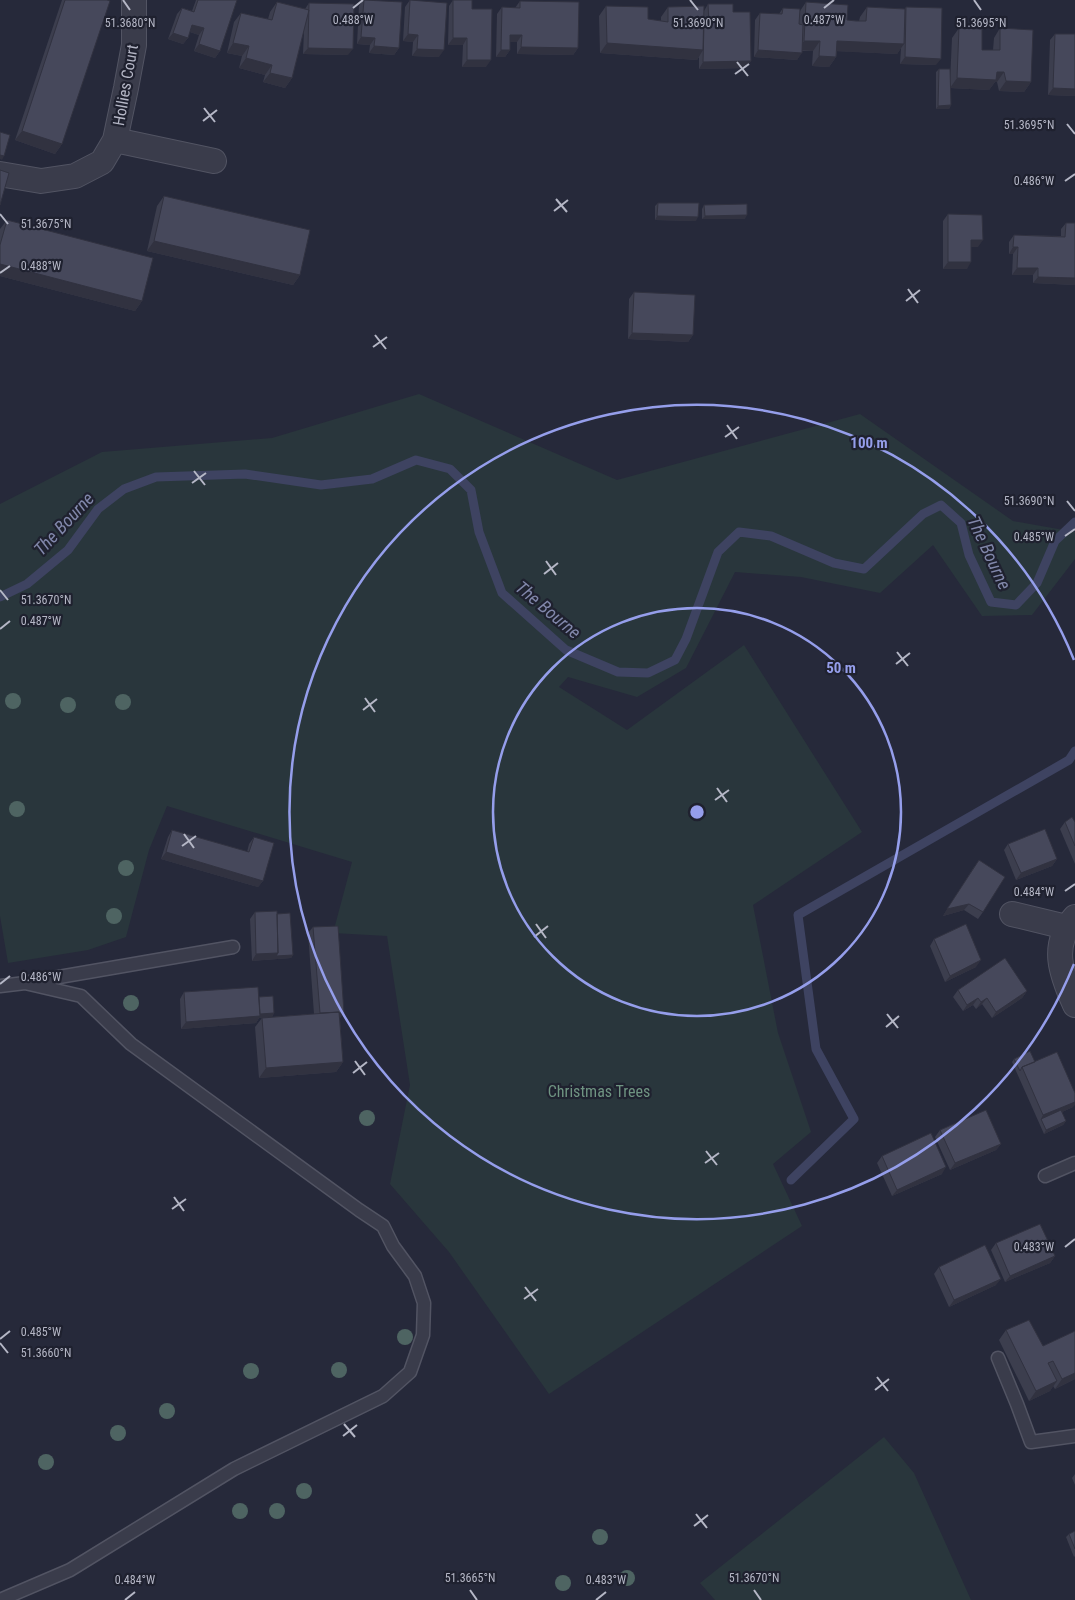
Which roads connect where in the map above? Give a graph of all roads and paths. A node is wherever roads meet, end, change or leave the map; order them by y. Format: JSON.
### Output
{"nodes":[{"id":1,"x":134,"y":0,"type":"edge"},
{"id":2,"x":115,"y":140,"type":"junction"},
{"id":3,"x":214,"y":161,"type":"dead end"},
{"id":4,"x":0,"y":174,"type":"edge"},
{"id":5,"x":1012,"y":914,"type":"dead end"},
{"id":6,"x":1070,"y":922,"type":"edge"},
{"id":7,"x":233,"y":947,"type":"dead end"},
{"id":8,"x":25,"y":983,"type":"junction"},
{"id":9,"x":0,"y":986,"type":"edge"},
{"id":10,"x":1075,"y":1005,"type":"edge"},
{"id":11,"x":1075,"y":1163,"type":"edge"},
{"id":12,"x":1045,"y":1176,"type":"dead end"},
{"id":13,"x":998,"y":1358,"type":"dead end"},
{"id":14,"x":1075,"y":1436,"type":"edge"},
{"id":15,"x":0,"y":1600,"type":"edge"}],
"edges":[{"from":1,"to":2,"type":"street","name":"Hollies Court"},
{"from":2,"to":3,"type":"street","name":"Hollies Court"},
{"from":2,"to":4,"type":"street","name":"Hollies Court"},
{"from":5,"to":6,"type":"street"},
{"from":6,"to":10,"type":"street"},
{"from":7,"to":8,"type":"lane"},
{"from":8,"to":9,"type":"lane"},
{"from":8,"to":15,"type":"lane"},
{"from":11,"to":12,"type":"lane"},
{"from":13,"to":14,"type":"lane"}]}
